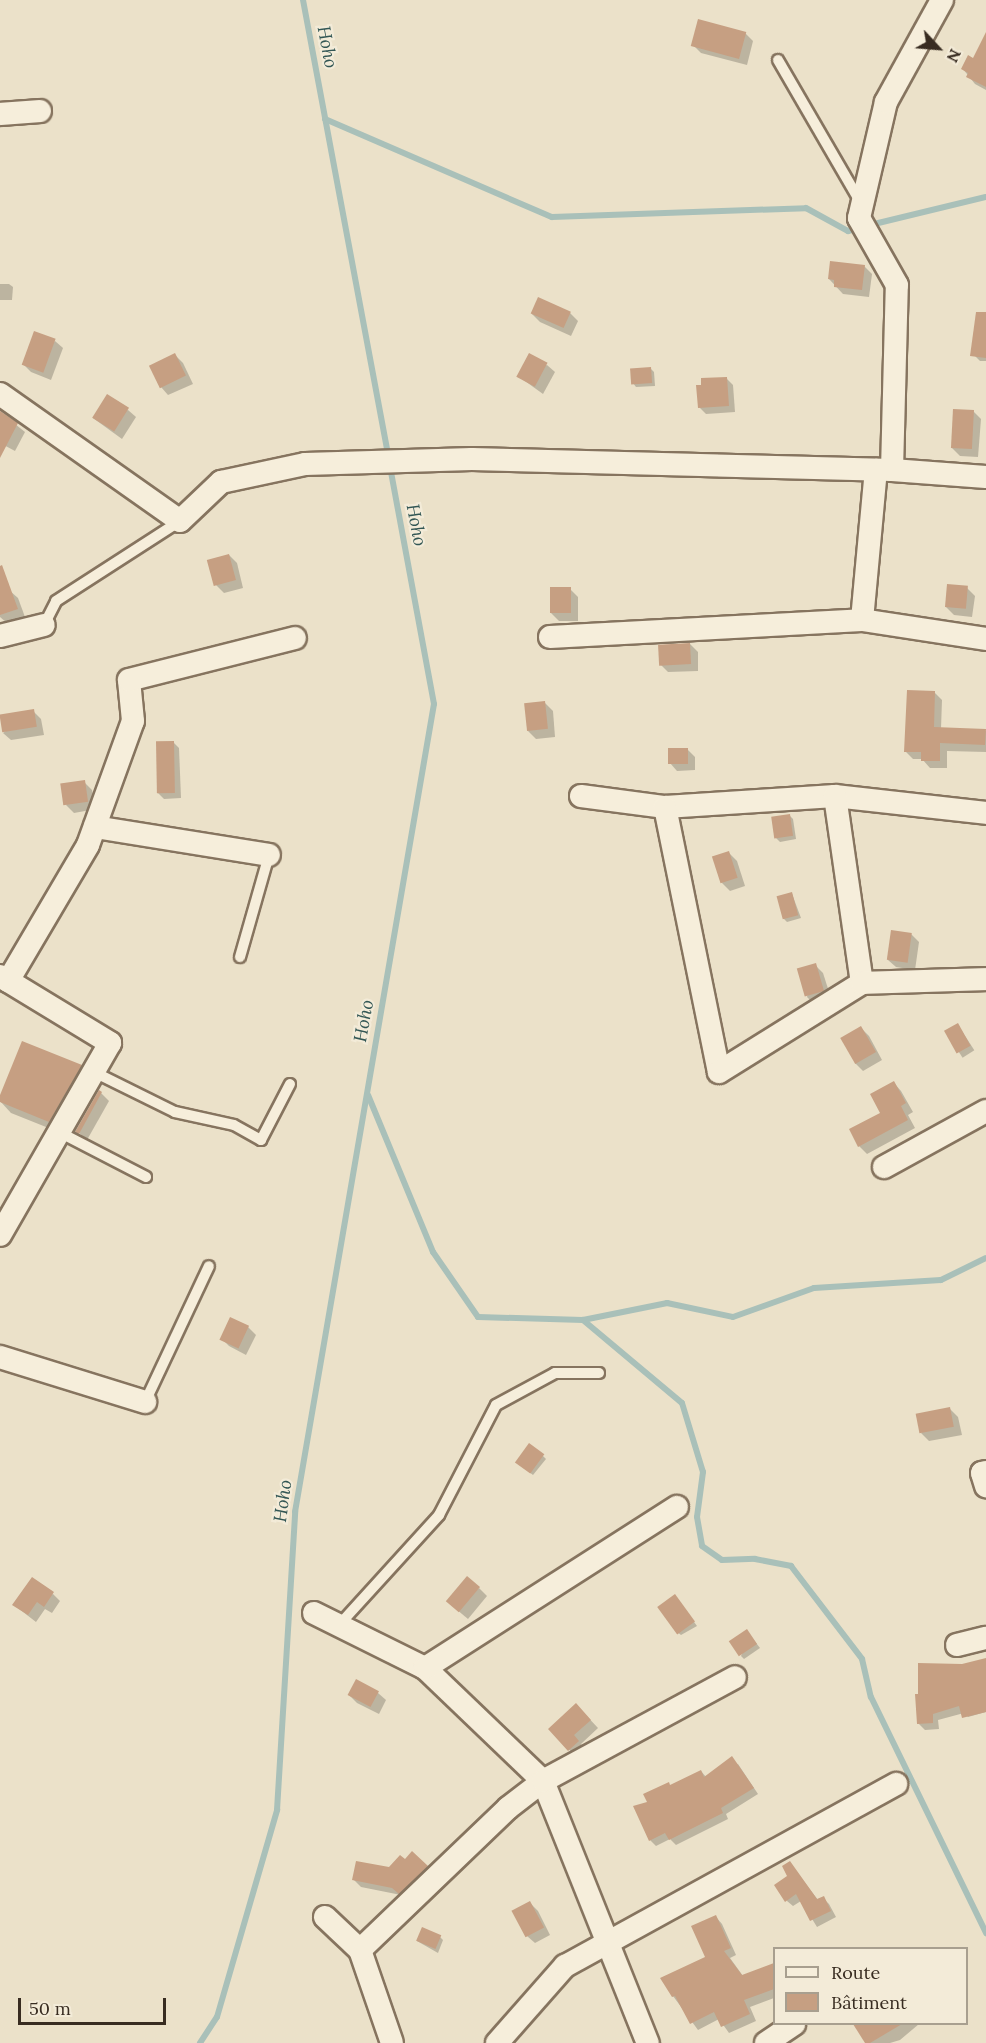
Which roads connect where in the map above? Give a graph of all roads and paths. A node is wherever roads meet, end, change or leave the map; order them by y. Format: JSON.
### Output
{"nodes":[{"id":1,"x":942,"y":0,"type":"edge"},
{"id":2,"x":778,"y":60,"type":"dead end"},
{"id":3,"x":40,"y":111,"type":"dead end"},
{"id":4,"x":0,"y":114,"type":"edge"},
{"id":5,"x":862,"y":218,"type":"junction"},
{"id":6,"x":0,"y":394,"type":"edge"},
{"id":7,"x":884,"y":470,"type":"junction"},
{"id":8,"x":986,"y":477,"type":"edge"},
{"id":9,"x":180,"y":522,"type":"junction"},
{"id":10,"x":862,"y":620,"type":"junction"},
{"id":11,"x":44,"y":626,"type":"joint"},
{"id":12,"x":0,"y":636,"type":"edge"},
{"id":13,"x":550,"y":637,"type":"dead end"},
{"id":14,"x":295,"y":638,"type":"dead end"},
{"id":15,"x":986,"y":639,"type":"edge"},
{"id":16,"x":581,"y":796,"type":"dead end"},
{"id":17,"x":835,"y":796,"type":"junction"},
{"id":18,"x":665,"y":807,"type":"junction"},
{"id":19,"x":986,"y":813,"type":"edge"},
{"id":20,"x":94,"y":827,"type":"junction"},
{"id":21,"x":268,"y":855,"type":"joint"},
{"id":22,"x":240,"y":957,"type":"dead end"},
{"id":23,"x":4,"y":979,"type":"edge"},
{"id":24,"x":986,"y":979,"type":"edge"},
{"id":25,"x":862,"y":983,"type":"junction"},
{"id":26,"x":94,"y":1072,"type":"junction"},
{"id":27,"x":290,"y":1084,"type":"dead end"},
{"id":28,"x":986,"y":1111,"type":"edge"},
{"id":29,"x":59,"y":1132,"type":"junction"},
{"id":30,"x":884,"y":1167,"type":"dead end"},
{"id":31,"x":146,"y":1177,"type":"dead end"},
{"id":32,"x":7,"y":1204,"type":"edge"},
{"id":33,"x":0,"y":1235,"type":"edge"},
{"id":34,"x":209,"y":1266,"type":"dead end"},
{"id":35,"x":0,"y":1357,"type":"edge"},
{"id":36,"x":599,"y":1373,"type":"dead end"},
{"id":37,"x":145,"y":1402,"type":"joint"},
{"id":38,"x":986,"y":1472,"type":"edge"},
{"id":39,"x":986,"y":1486,"type":"edge"},
{"id":40,"x":677,"y":1507,"type":"dead end"},
{"id":41,"x":314,"y":1613,"type":"dead end"},
{"id":42,"x":339,"y":1625,"type":"junction"},
{"id":43,"x":986,"y":1638,"type":"edge"},
{"id":44,"x":957,"y":1645,"type":"dead end"},
{"id":45,"x":425,"y":1668,"type":"junction"},
{"id":46,"x":735,"y":1677,"type":"dead end"},
{"id":47,"x":543,"y":1781,"type":"junction"},
{"id":48,"x":896,"y":1784,"type":"dead end"},
{"id":49,"x":325,"y":1917,"type":"dead end"},
{"id":50,"x":607,"y":1941,"type":"junction"},
{"id":51,"x":360,"y":1950,"type":"junction"},
{"id":52,"x":793,"y":2025,"type":"edge"},
{"id":53,"x":392,"y":2043,"type":"edge"},
{"id":54,"x":497,"y":2043,"type":"edge"},
{"id":55,"x":648,"y":2043,"type":"edge"},
{"id":56,"x":766,"y":2043,"type":"edge"}],
"edges":[{"from":1,"to":5,"type":"street"},
{"from":2,"to":5,"type":"lane"},
{"from":3,"to":4,"type":"street"},
{"from":5,"to":7,"type":"street"},
{"from":6,"to":9,"type":"street"},
{"from":7,"to":8,"type":"street"},
{"from":7,"to":9,"type":"street"},
{"from":7,"to":10,"type":"street"},
{"from":9,"to":11,"type":"lane"},
{"from":10,"to":13,"type":"street"},
{"from":10,"to":15,"type":"street"},
{"from":11,"to":12,"type":"street"},
{"from":14,"to":20,"type":"street"},
{"from":16,"to":18,"type":"street"},
{"from":17,"to":18,"type":"street"},
{"from":17,"to":19,"type":"street"},
{"from":17,"to":25,"type":"street"},
{"from":18,"to":25,"type":"street"},
{"from":20,"to":21,"type":"street"},
{"from":20,"to":23,"type":"street"},
{"from":21,"to":22,"type":"lane"},
{"from":23,"to":26,"type":"street"},
{"from":24,"to":25,"type":"street"},
{"from":26,"to":27,"type":"lane"},
{"from":26,"to":29,"type":"street"},
{"from":28,"to":30,"type":"street"},
{"from":29,"to":31,"type":"lane"},
{"from":29,"to":32,"type":"street"},
{"from":32,"to":33,"type":"street"},
{"from":34,"to":37,"type":"lane"},
{"from":35,"to":37,"type":"street"},
{"from":36,"to":42,"type":"lane"},
{"from":38,"to":39,"type":"street"},
{"from":40,"to":45,"type":"street"},
{"from":41,"to":42,"type":"street"},
{"from":42,"to":45,"type":"street"},
{"from":43,"to":44,"type":"street"},
{"from":45,"to":47,"type":"street"},
{"from":46,"to":47,"type":"street"},
{"from":47,"to":50,"type":"street"},
{"from":47,"to":51,"type":"street"},
{"from":48,"to":50,"type":"street"},
{"from":49,"to":51,"type":"street"},
{"from":50,"to":54,"type":"street"},
{"from":50,"to":55,"type":"street"},
{"from":51,"to":53,"type":"street"},
{"from":52,"to":56,"type":"street"}]}
